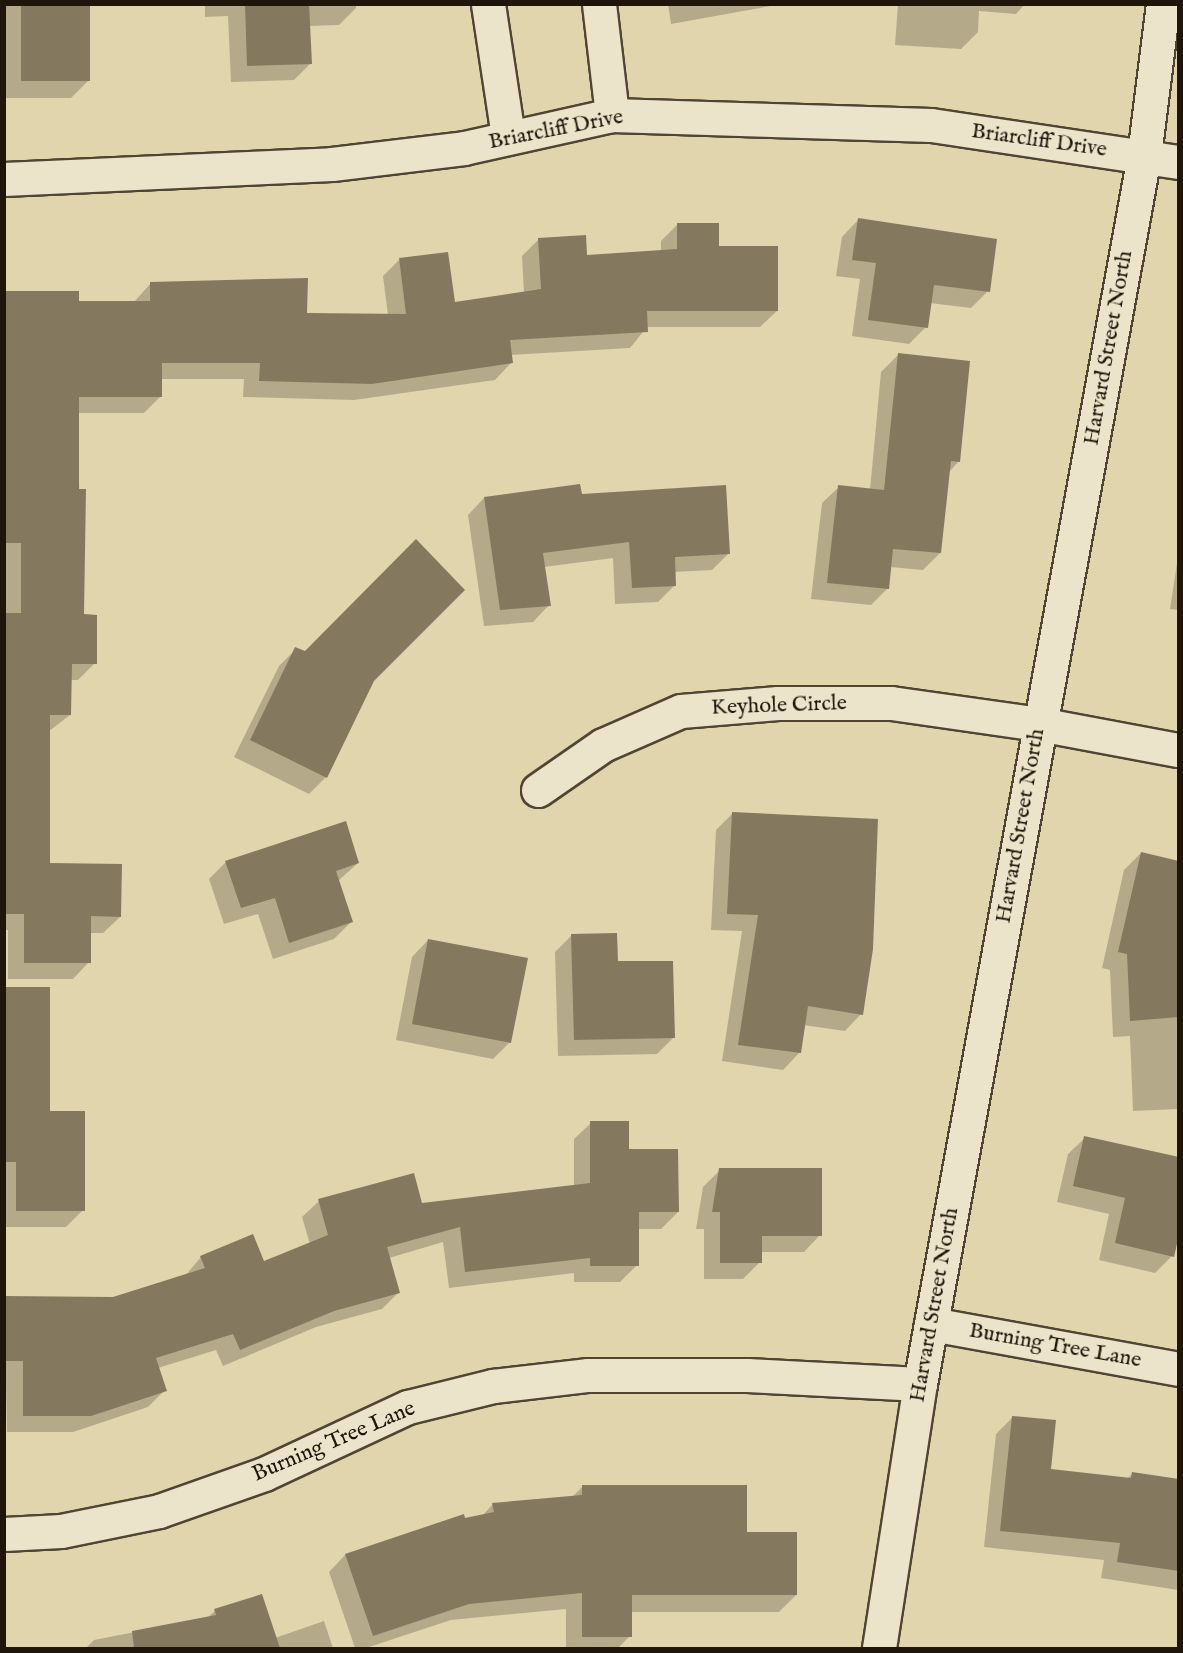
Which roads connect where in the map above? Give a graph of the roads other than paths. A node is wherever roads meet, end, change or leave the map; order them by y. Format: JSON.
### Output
{"nodes":[{"id":1,"x":488,"y":4,"type":"edge"},
{"id":2,"x":599,"y":4,"type":"edge"},
{"id":3,"x":1163,"y":4,"type":"edge"},
{"id":4,"x":612,"y":115,"type":"junction"},
{"id":5,"x":508,"y":137,"type":"junction"},
{"id":6,"x":1144,"y":156,"type":"junction"},
{"id":7,"x":1179,"y":162,"type":"edge"},
{"id":8,"x":4,"y":179,"type":"edge"},
{"id":9,"x":1039,"y":724,"type":"junction"},
{"id":10,"x":1179,"y":750,"type":"edge"},
{"id":11,"x":538,"y":790,"type":"dead end"},
{"id":12,"x":931,"y":1324,"type":"junction"},
{"id":13,"x":1179,"y":1369,"type":"edge"},
{"id":14,"x":920,"y":1384,"type":"junction"},
{"id":15,"x":4,"y":1534,"type":"edge"},
{"id":16,"x":879,"y":1648,"type":"edge"}],
"edges":[{"from":1,"to":5,"type":"street"},
{"from":2,"to":4,"type":"street"},
{"from":3,"to":6,"type":"street","name":"Harvard Street North"},
{"from":4,"to":5,"type":"street","name":"Briarcliff Drive"},
{"from":4,"to":6,"type":"street","name":"Briarcliff Drive"},
{"from":5,"to":8,"type":"street","name":"Briarcliff Drive"},
{"from":6,"to":7,"type":"street","name":"Briarcliff Drive"},
{"from":6,"to":9,"type":"street","name":"Harvard Street North"},
{"from":9,"to":10,"type":"street","name":"Keyhole Circle"},
{"from":9,"to":11,"type":"street","name":"Keyhole Circle"},
{"from":9,"to":12,"type":"street","name":"Harvard Street North"},
{"from":12,"to":13,"type":"street","name":"Burning Tree Lane"},
{"from":12,"to":14,"type":"street","name":"Harvard Street North"},
{"from":14,"to":15,"type":"street","name":"Burning Tree Lane"},
{"from":14,"to":16,"type":"street","name":"Harvard Street North"}]}
